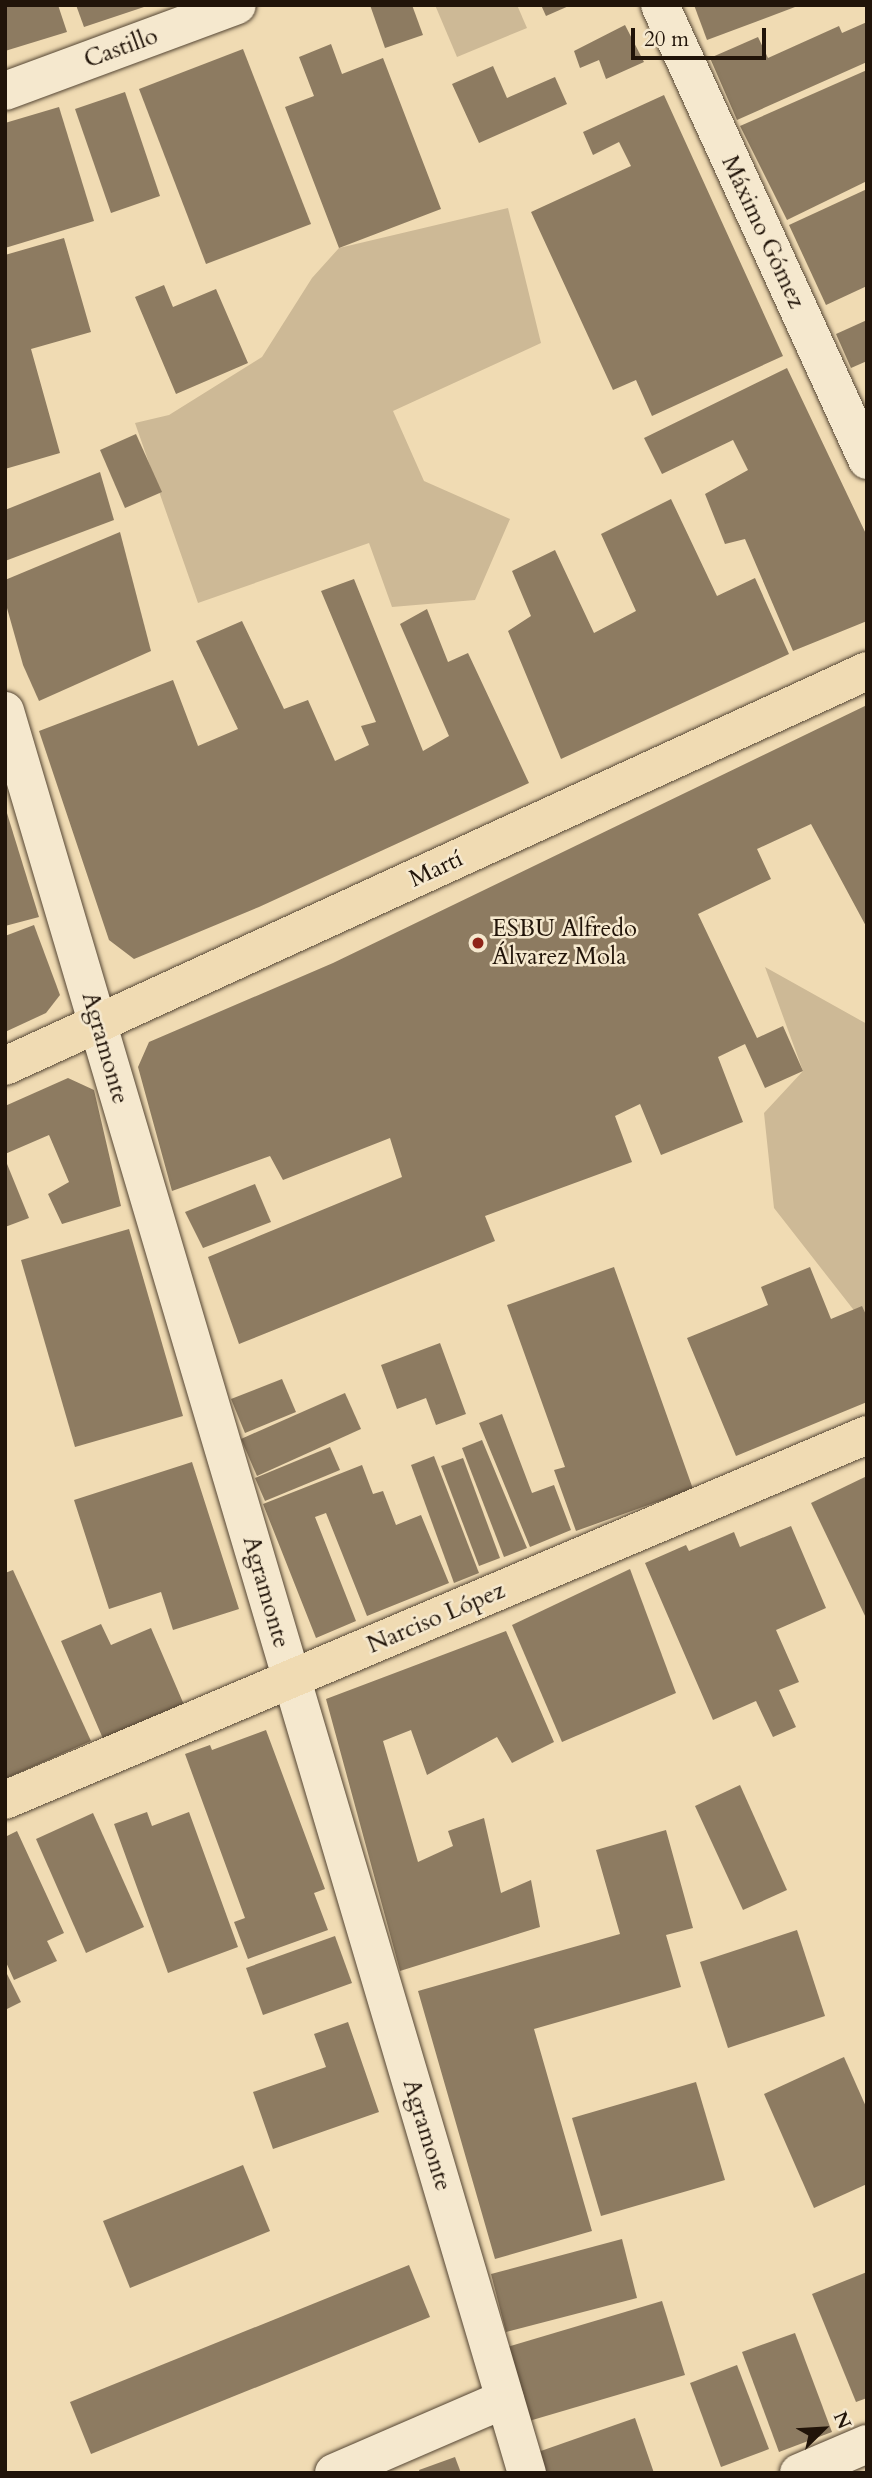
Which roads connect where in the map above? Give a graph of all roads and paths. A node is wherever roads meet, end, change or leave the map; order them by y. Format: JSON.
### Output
{"nodes":[{"id":1,"x":237,"y":5,"type":"edge"},
{"id":2,"x":660,"y":5,"type":"edge"},
{"id":3,"x":5,"y":91,"type":"edge"},
{"id":4,"x":867,"y":460,"type":"edge"},
{"id":5,"x":867,"y":671,"type":"edge"},
{"id":6,"x":5,"y":711,"type":"edge"},
{"id":7,"x":98,"y":1021,"type":"junction"},
{"id":8,"x":5,"y":1066,"type":"edge"},
{"id":9,"x":867,"y":1434,"type":"edge"},
{"id":10,"x":292,"y":1679,"type":"junction"},
{"id":11,"x":5,"y":1800,"type":"edge"},
{"id":12,"x":505,"y":2399,"type":"junction"},
{"id":13,"x":867,"y":2444,"type":"edge"},
{"id":14,"x":334,"y":2473,"type":"edge"},
{"id":15,"x":527,"y":2473,"type":"edge"},
{"id":16,"x":799,"y":2473,"type":"edge"}],
"edges":[{"from":1,"to":3,"type":"street","name":"Castillo"},
{"from":2,"to":4,"type":"street","name":"Máximo Gómez"},
{"from":5,"to":7,"type":"main road","name":"Martí"},
{"from":6,"to":7,"type":"street","name":"Agramonte"},
{"from":7,"to":8,"type":"main road","name":"Martí"},
{"from":7,"to":10,"type":"street","name":"Agramonte"},
{"from":9,"to":10,"type":"main road","name":"Narciso López"},
{"from":10,"to":11,"type":"main road","name":"Narciso López"},
{"from":10,"to":12,"type":"street","name":"Agramonte"},
{"from":12,"to":14,"type":"street"},
{"from":12,"to":15,"type":"street","name":"Agramonte"},
{"from":13,"to":16,"type":"street"}]}
